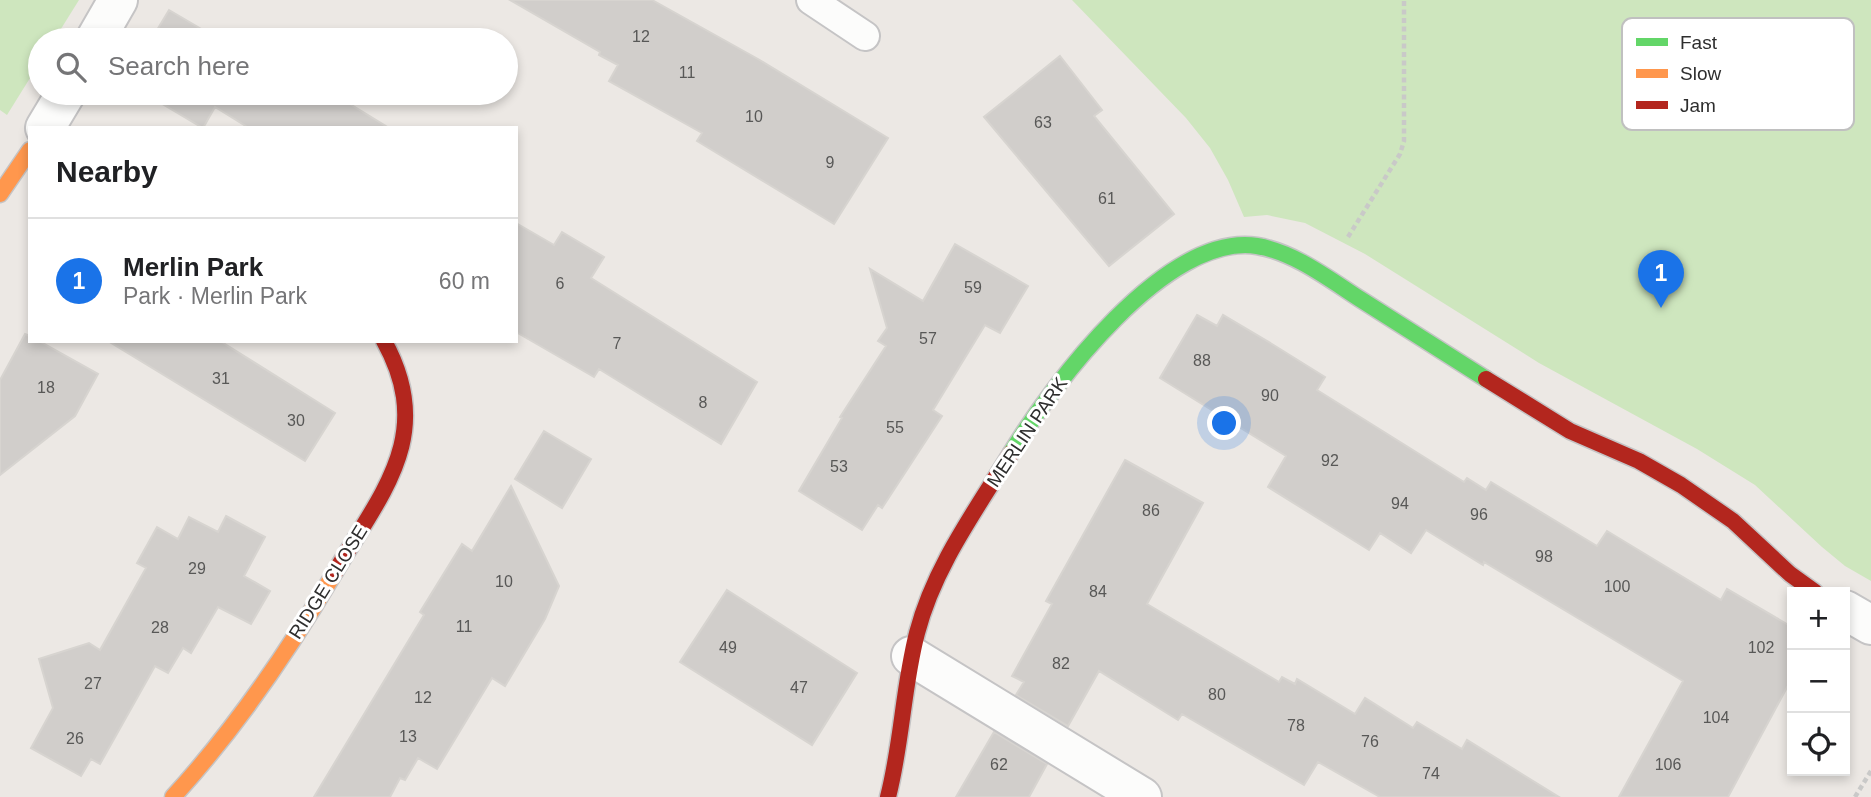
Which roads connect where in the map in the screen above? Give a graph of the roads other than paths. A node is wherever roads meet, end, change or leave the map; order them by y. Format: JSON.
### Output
{"nodes":[{"id":1,"x":118,"y":0,"type":"edge"},
{"id":2,"x":811,"y":0,"type":"edge"},
{"id":3,"x":102,"y":28,"type":"edge"},
{"id":4,"x":865,"y":36,"type":"dead end"},
{"id":5,"x":28,"y":154,"type":"edge"},
{"id":6,"x":0,"y":194,"type":"edge"},
{"id":7,"x":385,"y":343,"type":"edge"},
{"id":8,"x":1808,"y":587,"type":"edge"},
{"id":9,"x":1850,"y":613,"type":"edge"},
{"id":10,"x":1871,"y":625,"type":"edge"},
{"id":11,"x":911,"y":656,"type":"junction"},
{"id":12,"x":173,"y":797,"type":"edge"},
{"id":13,"x":888,"y":797,"type":"edge"},
{"id":14,"x":1142,"y":797,"type":"edge"}],
"edges":[{"from":1,"to":3,"type":"street"},
{"from":2,"to":4,"type":"lane"},
{"from":5,"to":6,"type":"street"},
{"from":7,"to":12,"type":"street","name":"RIDGE CLOSE"},
{"from":8,"to":11,"type":"street","name":"MERLIN PARK"},
{"from":9,"to":10,"type":"street"},
{"from":11,"to":13,"type":"street","name":"MERLIN PARK"},
{"from":11,"to":14,"type":"street"}]}
